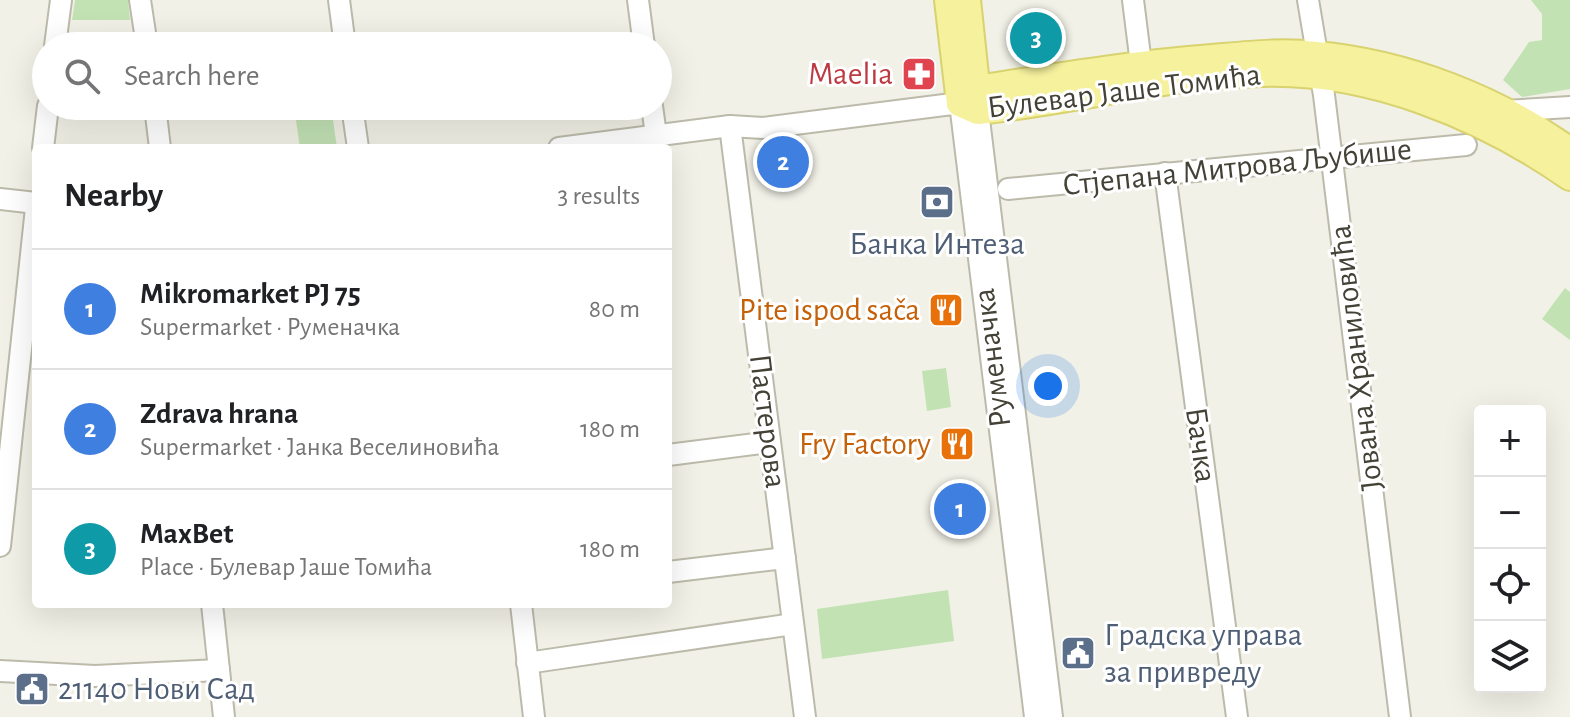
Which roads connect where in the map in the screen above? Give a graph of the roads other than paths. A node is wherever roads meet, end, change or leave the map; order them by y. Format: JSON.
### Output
{"nodes":[{"id":1,"x":61,"y":0,"type":"edge"},
{"id":2,"x":140,"y":0,"type":"edge"},
{"id":3,"x":339,"y":0,"type":"edge"},
{"id":4,"x":638,"y":0,"type":"edge"},
{"id":5,"x":948,"y":0,"type":"edge"},
{"id":6,"x":967,"y":0,"type":"edge"},
{"id":7,"x":1133,"y":0,"type":"edge"},
{"id":8,"x":1308,"y":0,"type":"edge"},
{"id":9,"x":57,"y":32,"type":"edge"},
{"id":10,"x":145,"y":32,"type":"edge"},
{"id":11,"x":343,"y":32,"type":"edge"},
{"id":12,"x":642,"y":32,"type":"edge"},
{"id":13,"x":1141,"y":64,"type":"junction"},
{"id":14,"x":1320,"y":66,"type":"junction"},
{"id":15,"x":972,"y":101,"type":"junction"},
{"id":16,"x":1570,"y":107,"type":"edge"},
{"id":17,"x":1505,"y":111,"type":"junction"},
{"id":18,"x":46,"y":120,"type":"edge"},
{"id":19,"x":157,"y":120,"type":"edge"},
{"id":20,"x":354,"y":120,"type":"edge"},
{"id":21,"x":654,"y":120,"type":"edge"},
{"id":22,"x":730,"y":126,"type":"junction"},
{"id":23,"x":656,"y":135,"type":"junction"},
{"id":24,"x":43,"y":144,"type":"edge"},
{"id":25,"x":160,"y":144,"type":"edge"},
{"id":26,"x":357,"y":144,"type":"edge"},
{"id":27,"x":607,"y":144,"type":"edge"},
{"id":28,"x":1466,"y":145,"type":"dead end"},
{"id":29,"x":1570,"y":151,"type":"edge"},
{"id":30,"x":1331,"y":156,"type":"junction"},
{"id":31,"x":1165,"y":173,"type":"junction"},
{"id":32,"x":1570,"y":177,"type":"edge"},
{"id":33,"x":1008,"y":189,"type":"dead end"},
{"id":34,"x":0,"y":199,"type":"edge"},
{"id":35,"x":32,"y":205,"type":"edge"},
{"id":36,"x":32,"y":239,"type":"edge"},
{"id":37,"x":770,"y":442,"type":"junction"},
{"id":38,"x":672,"y":454,"type":"edge"},
{"id":39,"x":5,"y":460,"type":"edge"},
{"id":40,"x":0,"y":546,"type":"edge"},
{"id":41,"x":785,"y":558,"type":"junction"},
{"id":42,"x":672,"y":572,"type":"edge"},
{"id":43,"x":212,"y":608,"type":"edge"},
{"id":44,"x":521,"y":608,"type":"edge"},
{"id":45,"x":793,"y":624,"type":"junction"},
{"id":46,"x":527,"y":663,"type":"junction"},
{"id":47,"x":219,"y":670,"type":"junction"},
{"id":48,"x":0,"y":671,"type":"edge"},
{"id":49,"x":224,"y":717,"type":"edge"},
{"id":50,"x":534,"y":717,"type":"edge"},
{"id":51,"x":805,"y":717,"type":"edge"},
{"id":52,"x":1035,"y":717,"type":"edge"},
{"id":53,"x":1052,"y":717,"type":"edge"},
{"id":54,"x":1237,"y":717,"type":"edge"},
{"id":55,"x":1400,"y":717,"type":"edge"}],
"edges":[{"from":1,"to":9,"type":"street"},
{"from":2,"to":10,"type":"street"},
{"from":3,"to":11,"type":"street"},
{"from":4,"to":12,"type":"street"},
{"from":5,"to":15,"type":"main road","name":"Руменачка"},
{"from":6,"to":15,"type":"main road","name":"Руменачка"},
{"from":7,"to":13,"type":"street"},
{"from":8,"to":14,"type":"street","name":"Јована Храниловића"},
{"from":13,"to":14,"type":"main road","name":"Булевар Јаше Томића"},
{"from":13,"to":15,"type":"main road","name":"Булевар Јаше Томића"},
{"from":14,"to":15,"type":"main road","name":"Булевар Јаше Томића"},
{"from":14,"to":17,"type":"main road","name":"Булевар Јаше Томића"},
{"from":14,"to":30,"type":"street","name":"Јована Храниловића"},
{"from":14,"to":32,"type":"main road","name":"Булевар Јаше Томића"},
{"from":15,"to":22,"type":"street"},
{"from":15,"to":52,"type":"street","name":"Руменачка"},
{"from":15,"to":53,"type":"street","name":"Руменачка"},
{"from":16,"to":17,"type":"street"},
{"from":17,"to":29,"type":"main road","name":"Булевар Јаше Томића"},
{"from":18,"to":24,"type":"street"},
{"from":19,"to":25,"type":"street"},
{"from":20,"to":26,"type":"street"},
{"from":21,"to":23,"type":"street"},
{"from":22,"to":23,"type":"street"},
{"from":22,"to":37,"type":"street","name":"Пастерова"},
{"from":23,"to":27,"type":"street"},
{"from":28,"to":30,"type":"street","name":"Стјепана Митрова Љубише"},
{"from":30,"to":31,"type":"street","name":"Стјепана Митрова Љубише"},
{"from":30,"to":55,"type":"street","name":"Јована Храниловића"},
{"from":31,"to":33,"type":"street","name":"Стјепана Митрова Љубише"},
{"from":31,"to":54,"type":"street","name":"Бачка"},
{"from":34,"to":35,"type":"street"},
{"from":36,"to":39,"type":"street"},
{"from":37,"to":38,"type":"street"},
{"from":37,"to":41,"type":"street","name":"Пастерова"},
{"from":39,"to":40,"type":"street"},
{"from":41,"to":42,"type":"street"},
{"from":41,"to":45,"type":"street","name":"Пастерова"},
{"from":43,"to":47,"type":"street"},
{"from":44,"to":46,"type":"street"},
{"from":45,"to":46,"type":"street"},
{"from":45,"to":51,"type":"street","name":"Пастерова"},
{"from":46,"to":50,"type":"street"},
{"from":47,"to":48,"type":"street"},
{"from":47,"to":49,"type":"street"}]}
